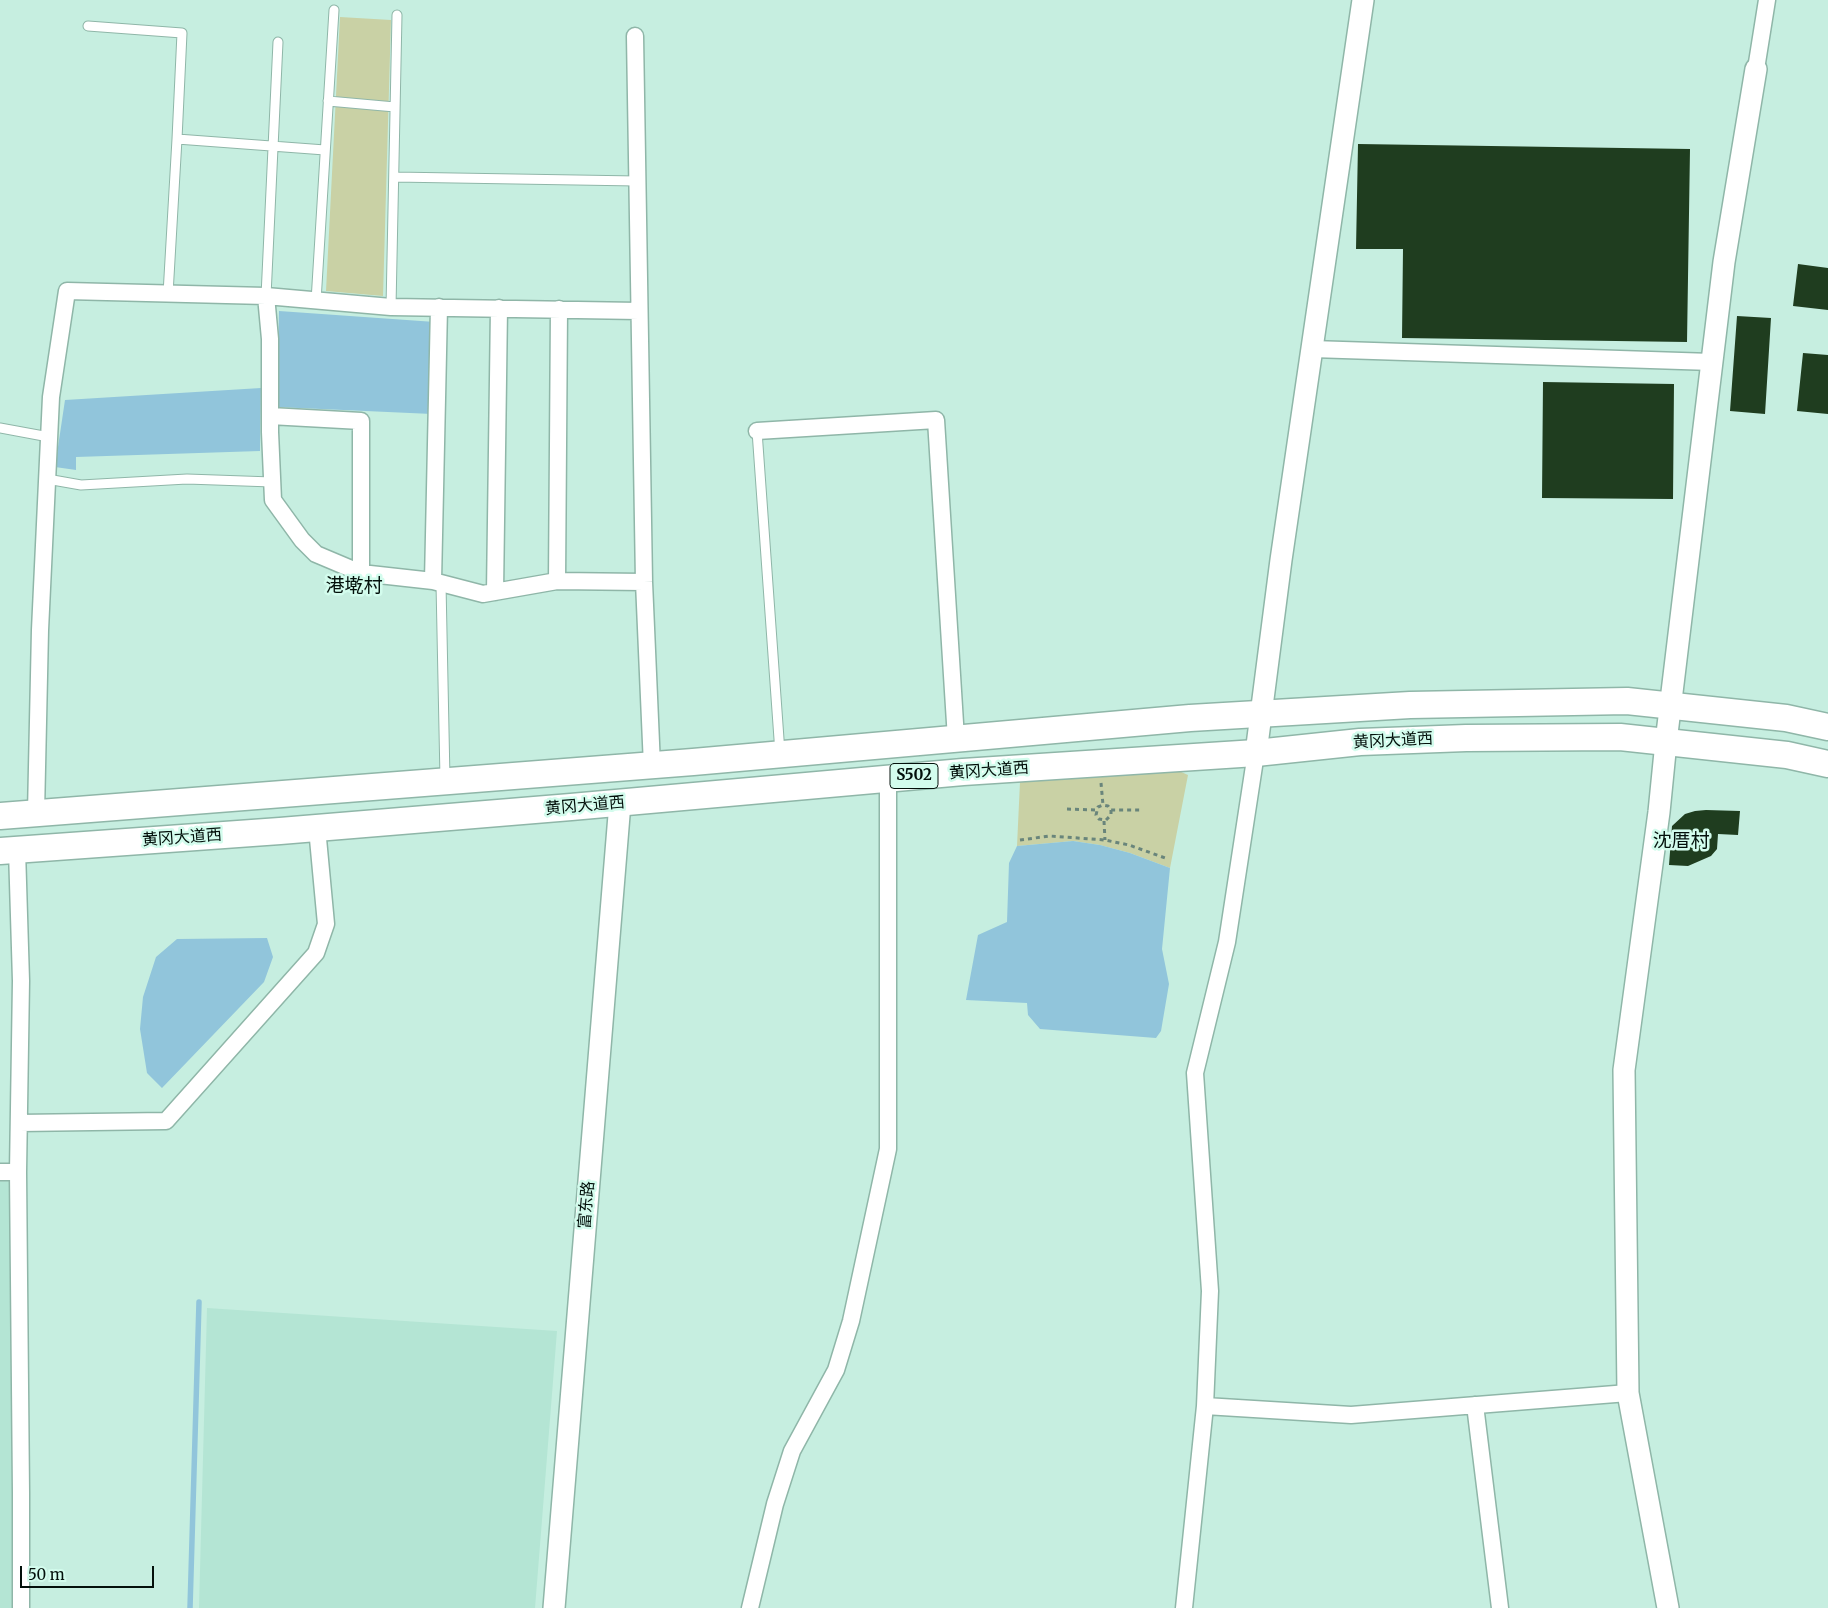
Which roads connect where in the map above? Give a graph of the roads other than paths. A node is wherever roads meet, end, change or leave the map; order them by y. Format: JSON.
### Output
{"nodes":[{"id":1,"x":1362,"y":0,"type":"edge"},
{"id":2,"x":1767,"y":0,"type":"edge"},
{"id":3,"x":334,"y":10,"type":"dead end"},
{"id":4,"x":397,"y":15,"type":"dead end"},
{"id":5,"x":88,"y":26,"type":"dead end"},
{"id":6,"x":635,"y":36,"type":"dead end"},
{"id":7,"x":278,"y":42,"type":"dead end"},
{"id":8,"x":1756,"y":69,"type":"joint"},
{"id":9,"x":328,"y":101,"type":"junction"},
{"id":10,"x":395,"y":107,"type":"junction"},
{"id":11,"x":177,"y":139,"type":"junction"},
{"id":12,"x":326,"y":150,"type":"junction"},
{"id":13,"x":394,"y":177,"type":"junction"},
{"id":14,"x":637,"y":181,"type":"junction"},
{"id":15,"x":168,"y":294,"type":"junction"},
{"id":16,"x":266,"y":296,"type":"junction"},
{"id":17,"x":316,"y":301,"type":"junction"},
{"id":18,"x":391,"y":307,"type":"junction"},
{"id":19,"x":440,"y":307,"type":"junction"},
{"id":20,"x":499,"y":308,"type":"junction"},
{"id":21,"x":559,"y":309,"type":"junction"},
{"id":22,"x":639,"y":311,"type":"junction"},
{"id":23,"x":1312,"y":348,"type":"junction"},
{"id":24,"x":1712,"y":362,"type":"junction"},
{"id":25,"x":270,"y":416,"type":"junction"},
{"id":26,"x":0,"y":428,"type":"edge"},
{"id":27,"x":757,"y":431,"type":"joint"},
{"id":28,"x":49,"y":437,"type":"junction"},
{"id":29,"x":47,"y":479,"type":"junction"},
{"id":30,"x":272,"y":482,"type":"junction"},
{"id":31,"x":361,"y":573,"type":"junction"},
{"id":32,"x":557,"y":581,"type":"junction"},
{"id":33,"x":437,"y":582,"type":"junction"},
{"id":34,"x":644,"y":582,"type":"junction"},
{"id":35,"x":495,"y":592,"type":"junction"},
{"id":36,"x":1670,"y":706,"type":"junction"},
{"id":37,"x":1262,"y":714,"type":"junction"},
{"id":38,"x":1828,"y":727,"type":"edge"},
{"id":39,"x":956,"y":739,"type":"junction"},
{"id":40,"x":1666,"y":742,"type":"junction"},
{"id":41,"x":1256,"y":753,"type":"junction"},
{"id":42,"x":780,"y":754,"type":"junction"},
{"id":43,"x":1828,"y":764,"type":"edge"},
{"id":44,"x":652,"y":766,"type":"junction"},
{"id":45,"x":888,"y":779,"type":"junction"},
{"id":46,"x":445,"y":781,"type":"junction"},
{"id":47,"x":620,"y":803,"type":"junction"},
{"id":48,"x":36,"y":813,"type":"junction"},
{"id":49,"x":0,"y":816,"type":"edge"},
{"id":50,"x":317,"y":828,"type":"junction"},
{"id":51,"x":9,"y":851,"type":"edge"},
{"id":52,"x":19,"y":1123,"type":"junction"},
{"id":53,"x":0,"y":1172,"type":"edge"},
{"id":54,"x":18,"y":1172,"type":"junction"},
{"id":55,"x":1628,"y":1393,"type":"junction"},
{"id":56,"x":1475,"y":1405,"type":"junction"},
{"id":57,"x":1205,"y":1406,"type":"junction"},
{"id":58,"x":21,"y":1608,"type":"edge"},
{"id":59,"x":554,"y":1608,"type":"edge"},
{"id":60,"x":750,"y":1608,"type":"edge"},
{"id":61,"x":1184,"y":1608,"type":"edge"},
{"id":62,"x":1500,"y":1608,"type":"edge"},
{"id":63,"x":1668,"y":1608,"type":"edge"}],
"edges":[{"from":1,"to":23,"type":"street"},
{"from":2,"to":8,"type":"street"},
{"from":3,"to":9,"type":"lane"},
{"from":4,"to":10,"type":"lane"},
{"from":5,"to":11,"type":"lane"},
{"from":6,"to":14,"type":"street"},
{"from":7,"to":16,"type":"lane"},
{"from":8,"to":24,"type":"street"},
{"from":9,"to":10,"type":"lane"},
{"from":9,"to":12,"type":"lane"},
{"from":10,"to":13,"type":"lane"},
{"from":11,"to":12,"type":"lane"},
{"from":11,"to":15,"type":"lane"},
{"from":12,"to":17,"type":"lane"},
{"from":13,"to":14,"type":"lane"},
{"from":13,"to":18,"type":"lane"},
{"from":14,"to":22,"type":"street"},
{"from":15,"to":16,"type":"street"},
{"from":15,"to":28,"type":"street"},
{"from":16,"to":17,"type":"street"},
{"from":16,"to":25,"type":"street"},
{"from":17,"to":18,"type":"street"},
{"from":18,"to":19,"type":"street"},
{"from":19,"to":20,"type":"street"},
{"from":19,"to":33,"type":"street"},
{"from":20,"to":21,"type":"street"},
{"from":20,"to":35,"type":"street"},
{"from":21,"to":22,"type":"street"},
{"from":21,"to":32,"type":"street"},
{"from":22,"to":34,"type":"street"},
{"from":23,"to":24,"type":"street"},
{"from":23,"to":37,"type":"street"},
{"from":24,"to":36,"type":"street"},
{"from":25,"to":30,"type":"street"},
{"from":25,"to":31,"type":"street"},
{"from":26,"to":28,"type":"lane"},
{"from":27,"to":39,"type":"street"},
{"from":27,"to":42,"type":"lane"},
{"from":28,"to":29,"type":"street"},
{"from":29,"to":30,"type":"lane"},
{"from":29,"to":48,"type":"street"},
{"from":30,"to":31,"type":"street"},
{"from":31,"to":33,"type":"street"},
{"from":32,"to":34,"type":"street"},
{"from":32,"to":35,"type":"street"},
{"from":33,"to":35,"type":"street"},
{"from":33,"to":46,"type":"lane"},
{"from":34,"to":44,"type":"street"},
{"from":36,"to":37,"type":"main road","number":"S502"},
{"from":36,"to":38,"type":"main road","number":"S502"},
{"from":36,"to":40,"type":"street"},
{"from":37,"to":39,"type":"main road","number":"S502"},
{"from":37,"to":41,"type":"street"},
{"from":39,"to":42,"type":"main road","number":"S502"},
{"from":40,"to":41,"type":"main road","name":"黄冈大道西","number":"S502"},
{"from":40,"to":43,"type":"main road","name":"黄冈大道西","number":"S502"},
{"from":40,"to":55,"type":"street"},
{"from":41,"to":45,"type":"main road","name":"黄冈大道西","number":"S502"},
{"from":41,"to":57,"type":"street"},
{"from":42,"to":44,"type":"main road","number":"S502"},
{"from":44,"to":46,"type":"main road","number":"S502"},
{"from":45,"to":47,"type":"main road","name":"黄冈大道西","number":"S502"},
{"from":45,"to":60,"type":"street"},
{"from":46,"to":48,"type":"main road","number":"S502"},
{"from":47,"to":50,"type":"main road","name":"黄冈大道西","number":"S502"},
{"from":47,"to":59,"type":"street","name":"富东路"},
{"from":48,"to":49,"type":"main road","number":"S502"},
{"from":50,"to":51,"type":"main road","name":"黄冈大道西","number":"S502"},
{"from":50,"to":52,"type":"street"},
{"from":51,"to":52,"type":"street"},
{"from":52,"to":54,"type":"street"},
{"from":53,"to":54,"type":"street"},
{"from":54,"to":58,"type":"street"},
{"from":55,"to":56,"type":"street"},
{"from":55,"to":63,"type":"street"},
{"from":56,"to":57,"type":"street"},
{"from":56,"to":62,"type":"street"},
{"from":57,"to":61,"type":"street"}]}
